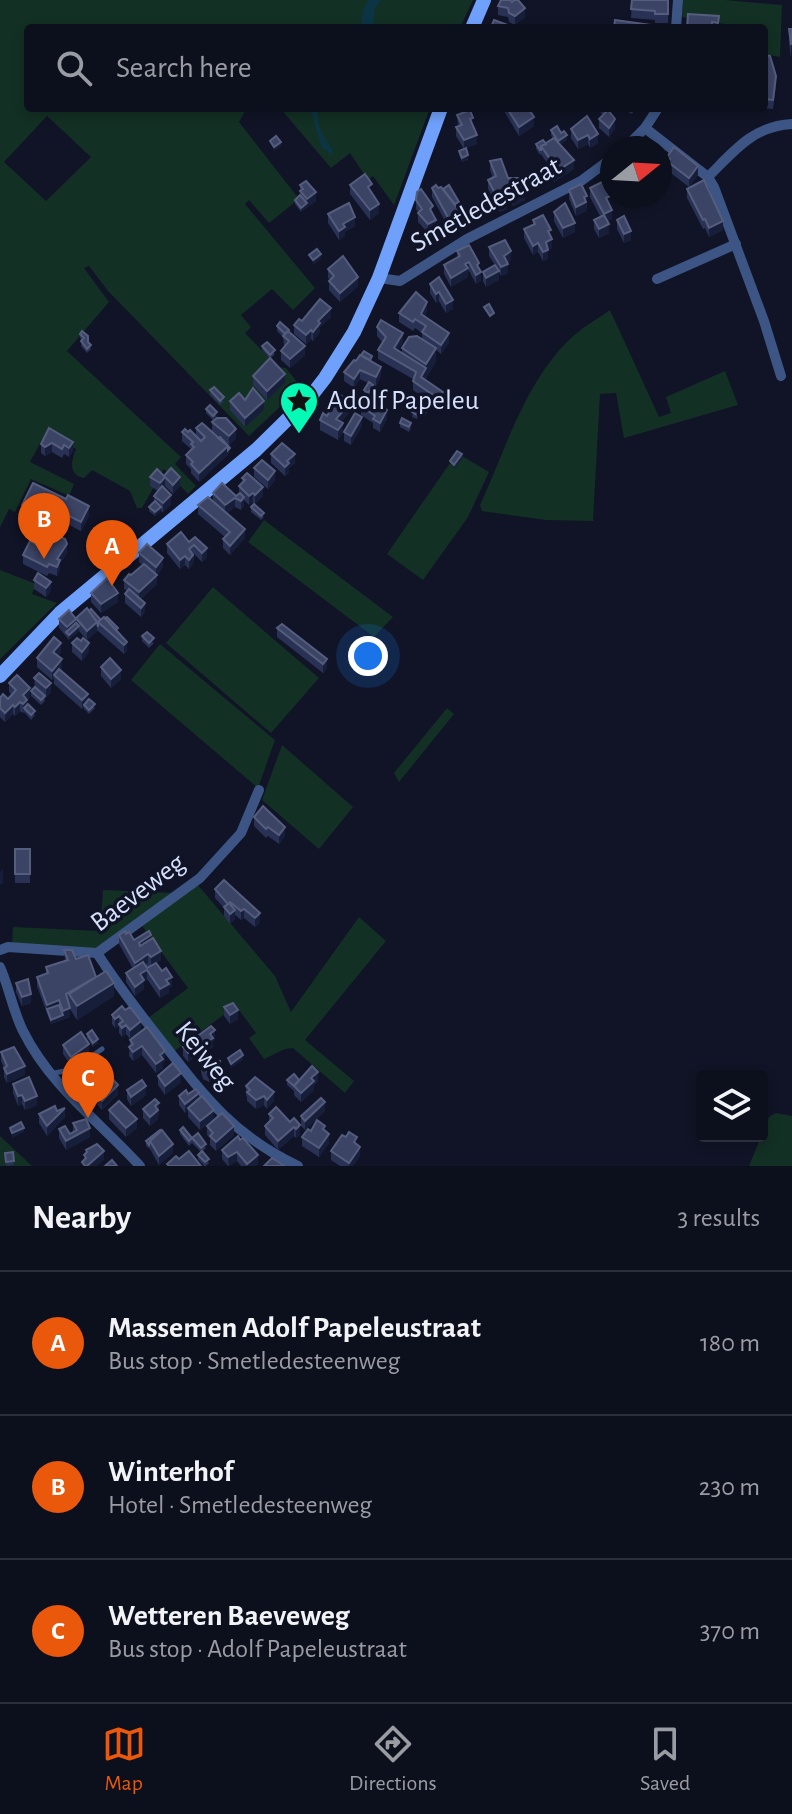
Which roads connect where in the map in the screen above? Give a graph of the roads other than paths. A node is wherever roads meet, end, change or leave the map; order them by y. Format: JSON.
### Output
{"nodes":[{"id":1,"x":484,"y":0,"type":"edge"},
{"id":2,"x":678,"y":0,"type":"edge"},
{"id":3,"x":474,"y":24,"type":"edge"},
{"id":4,"x":676,"y":24,"type":"edge"},
{"id":5,"x":440,"y":112,"type":"edge"},
{"id":6,"x":655,"y":112,"type":"edge"},
{"id":7,"x":792,"y":124,"type":"edge"},
{"id":8,"x":645,"y":128,"type":"junction"},
{"id":9,"x":637,"y":136,"type":"edge"},
{"id":10,"x":600,"y":167,"type":"edge"},
{"id":11,"x":708,"y":177,"type":"junction"},
{"id":12,"x":736,"y":244,"type":"junction"},
{"id":13,"x":379,"y":278,"type":"junction"},
{"id":14,"x":657,"y":279,"type":"dead end"},
{"id":15,"x":781,"y":376,"type":"dead end"},
{"id":16,"x":0,"y":676,"type":"edge"},
{"id":17,"x":259,"y":790,"type":"dead end"},
{"id":18,"x":0,"y":950,"type":"edge"},
{"id":19,"x":97,"y":953,"type":"junction"},
{"id":20,"x":0,"y":967,"type":"edge"},
{"id":21,"x":102,"y":1049,"type":"dead end"},
{"id":22,"x":50,"y":1074,"type":"junction"},
{"id":23,"x":140,"y":1166,"type":"edge"},
{"id":24,"x":298,"y":1166,"type":"edge"}],
"edges":[{"from":1,"to":3,"type":"street"},
{"from":2,"to":4,"type":"street"},
{"from":5,"to":13,"type":"street"},
{"from":6,"to":8,"type":"street"},
{"from":7,"to":11,"type":"street"},
{"from":8,"to":9,"type":"street"},
{"from":8,"to":11,"type":"street"},
{"from":10,"to":13,"type":"street","name":"Smetledestraat"},
{"from":11,"to":12,"type":"street"},
{"from":12,"to":14,"type":"street"},
{"from":12,"to":15,"type":"street"},
{"from":13,"to":16,"type":"street"},
{"from":17,"to":19,"type":"street","name":"Baeveweg"},
{"from":18,"to":19,"type":"street","name":"Baeveweg"},
{"from":19,"to":24,"type":"street","name":"Keiweg"},
{"from":20,"to":22,"type":"street"},
{"from":21,"to":22,"type":"lane"},
{"from":22,"to":23,"type":"street"}]}
